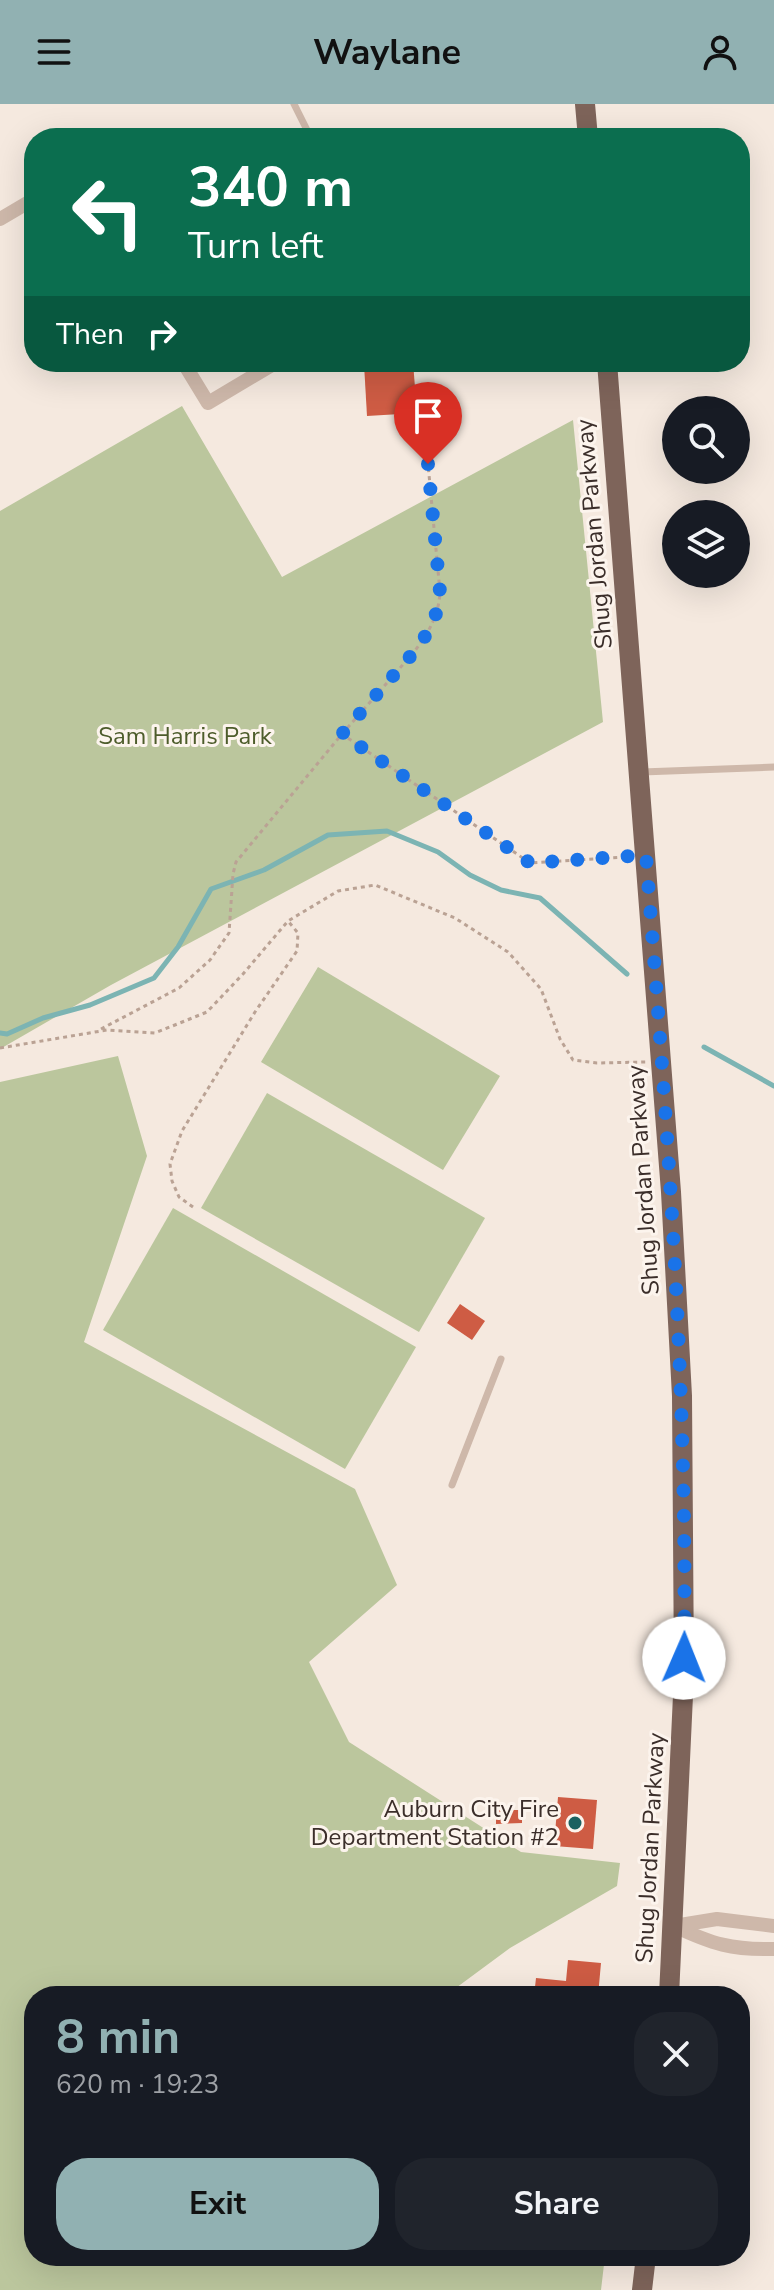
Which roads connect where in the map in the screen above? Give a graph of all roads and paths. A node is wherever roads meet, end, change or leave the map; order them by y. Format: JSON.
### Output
{"nodes":[{"id":1,"x":294,"y":104,"type":"edge"},
{"id":2,"x":585,"y":104,"type":"edge"},
{"id":3,"x":306,"y":128,"type":"edge"},
{"id":4,"x":587,"y":128,"type":"edge"},
{"id":5,"x":24,"y":205,"type":"edge"},
{"id":6,"x":0,"y":219,"type":"edge"},
{"id":7,"x":189,"y":372,"type":"edge"},
{"id":8,"x":260,"y":372,"type":"edge"},
{"id":9,"x":608,"y":372,"type":"edge"},
{"id":10,"x":428,"y":464,"type":"dead end"},
{"id":11,"x":342,"y":734,"type":"junction"},
{"id":12,"x":774,"y":767,"type":"edge"},
{"id":13,"x":639,"y":772,"type":"junction"},
{"id":14,"x":646,"y":855,"type":"junction"},
{"id":15,"x":288,"y":921,"type":"junction"},
{"id":16,"x":95,"y":1032,"type":"junction"},
{"id":17,"x":0,"y":1048,"type":"edge"},
{"id":18,"x":661,"y":1062,"type":"junction"},
{"id":19,"x":193,"y":1207,"type":"dead end"},
{"id":20,"x":501,"y":1359,"type":"dead end"},
{"id":21,"x":452,"y":1485,"type":"dead end"},
{"id":22,"x":674,"y":1926,"type":"junction"},
{"id":23,"x":774,"y":1926,"type":"edge"},
{"id":24,"x":774,"y":1949,"type":"edge"},
{"id":25,"x":670,"y":1986,"type":"edge"},
{"id":26,"x":645,"y":2266,"type":"edge"},
{"id":27,"x":642,"y":2290,"type":"edge"}],
"edges":[{"from":1,"to":3,"type":"lane"},
{"from":2,"to":4,"type":"main road"},
{"from":5,"to":6,"type":"street"},
{"from":7,"to":8,"type":"street"},
{"from":9,"to":13,"type":"main road","name":"Shug Jordan Parkway"},
{"from":10,"to":11,"type":"path"},
{"from":11,"to":14,"type":"path"},
{"from":11,"to":16,"type":"path"},
{"from":12,"to":13,"type":"lane"},
{"from":13,"to":14,"type":"main road","name":"Shug Jordan Parkway"},
{"from":14,"to":18,"type":"main road","name":"Shug Jordan Parkway"},
{"from":15,"to":16,"type":"path"},
{"from":15,"to":18,"type":"path"},
{"from":15,"to":19,"type":"path"},
{"from":16,"to":17,"type":"path"},
{"from":18,"to":22,"type":"main road","name":"Shug Jordan Parkway"},
{"from":20,"to":21,"type":"lane"},
{"from":22,"to":23,"type":"street"},
{"from":22,"to":24,"type":"street"},
{"from":22,"to":25,"type":"main road","name":"Shug Jordan Parkway"},
{"from":26,"to":27,"type":"main road"}]}
